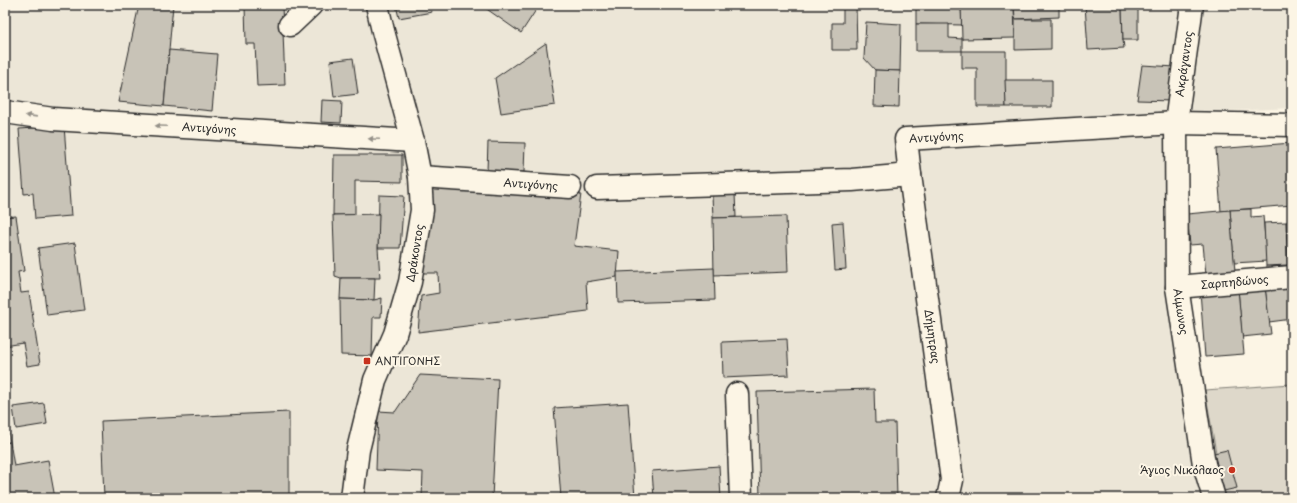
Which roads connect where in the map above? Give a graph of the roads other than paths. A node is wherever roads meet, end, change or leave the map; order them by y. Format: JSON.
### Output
{"nodes":[{"id":1,"x":311,"y":5,"type":"edge"},
{"id":2,"x":377,"y":5,"type":"edge"},
{"id":3,"x":1192,"y":5,"type":"edge"},
{"id":4,"x":290,"y":25,"type":"dead end"},
{"id":5,"x":5,"y":112,"type":"edge"},
{"id":6,"x":1176,"y":123,"type":"junction"},
{"id":7,"x":1292,"y":125,"type":"edge"},
{"id":8,"x":413,"y":141,"type":"junction"},
{"id":9,"x":910,"y":175,"type":"junction"},
{"id":10,"x":420,"y":177,"type":"junction"},
{"id":11,"x":570,"y":187,"type":"dead end"},
{"id":12,"x":597,"y":188,"type":"dead end"},
{"id":13,"x":1292,"y":277,"type":"edge"},
{"id":14,"x":1177,"y":287,"type":"junction"},
{"id":15,"x":737,"y":394,"type":"dead end"},
{"id":16,"x":352,"y":498,"type":"edge"},
{"id":17,"x":742,"y":498,"type":"edge"},
{"id":18,"x":948,"y":498,"type":"edge"},
{"id":19,"x":1214,"y":498,"type":"edge"}],
"edges":[{"from":1,"to":4,"type":"street"},
{"from":2,"to":8,"type":"street","name":"Δράκοντος"},
{"from":3,"to":6,"type":"street","name":"Ακράγαντος"},
{"from":8,"to":5,"type":"street","name":"Αντιγόνης","one_way":true},
{"from":6,"to":7,"type":"street","name":"Αντιγόνης"},
{"from":6,"to":9,"type":"street","name":"Αντιγόνης"},
{"from":6,"to":14,"type":"street","name":"Αίμωνος"},
{"from":8,"to":10,"type":"street","name":"Δράκοντος"},
{"from":9,"to":12,"type":"street"},
{"from":9,"to":18,"type":"street","name":"Δήμητρας"},
{"from":10,"to":11,"type":"street","name":"Αντιγόνης"},
{"from":10,"to":16,"type":"street","name":"Δράκοντος"},
{"from":13,"to":14,"type":"street","name":"Σαρπηδώνος"},
{"from":14,"to":19,"type":"street","name":"Αίμωνος"},
{"from":15,"to":17,"type":"street"}]}
